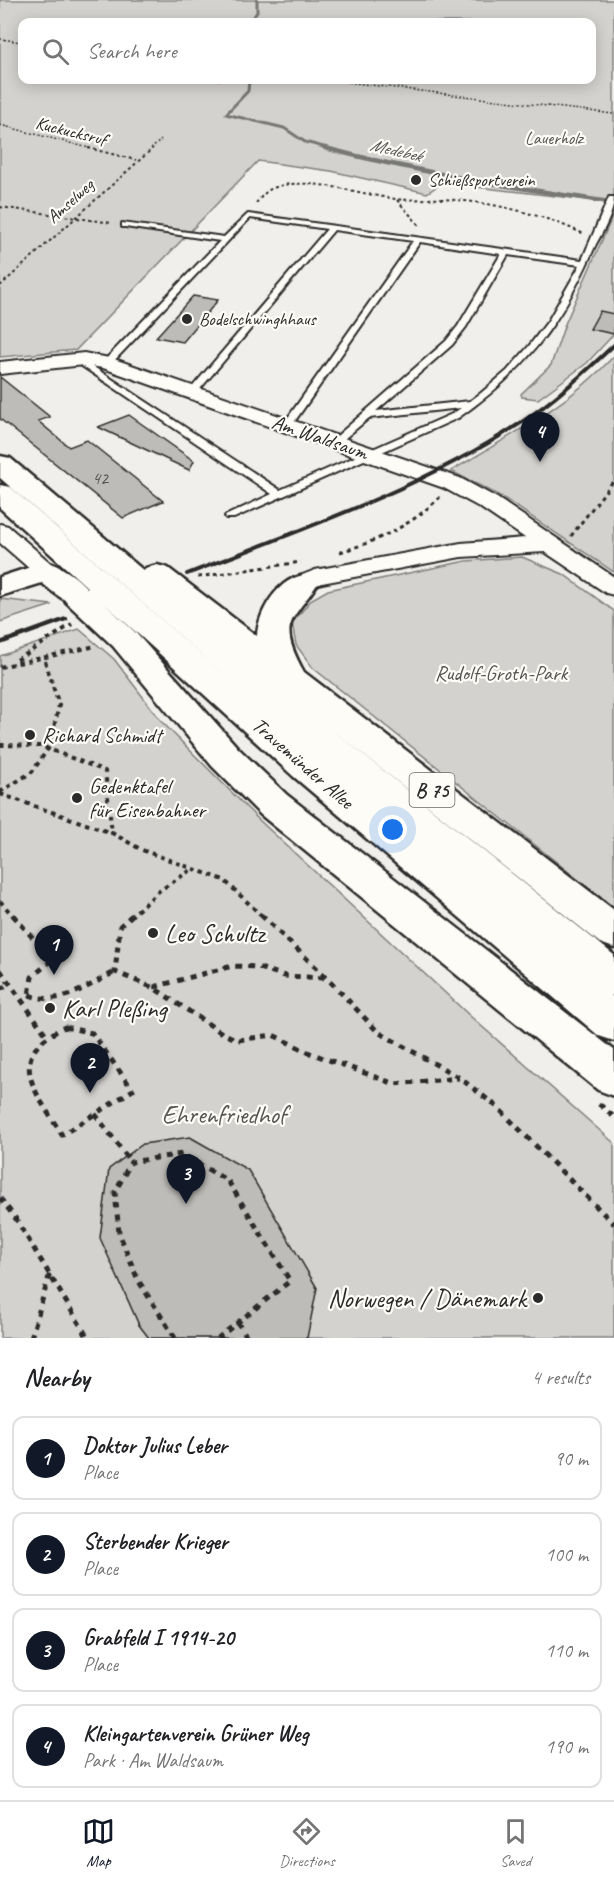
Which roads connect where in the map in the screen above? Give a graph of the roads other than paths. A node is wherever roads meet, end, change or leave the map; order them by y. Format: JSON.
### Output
{"nodes":[{"id":1,"x":612,"y":199,"type":"dead end"},
{"id":2,"x":124,"y":225,"type":"road end"},
{"id":3,"x":333,"y":227,"type":"junction"},
{"id":4,"x":224,"y":239,"type":"junction"},
{"id":5,"x":418,"y":239,"type":"junction"},
{"id":6,"x":506,"y":252,"type":"junction"},
{"id":7,"x":584,"y":263,"type":"junction"},
{"id":8,"x":77,"y":360,"type":"junction"},
{"id":9,"x":107,"y":363,"type":"junction"},
{"id":10,"x":0,"y":368,"type":"edge"},
{"id":11,"x":192,"y":393,"type":"junction"},
{"id":12,"x":477,"y":403,"type":"junction"},
{"id":13,"x":366,"y":415,"type":"junction"},
{"id":14,"x":287,"y":426,"type":"junction"},
{"id":15,"x":335,"y":442,"type":"junction"},
{"id":16,"x":371,"y":454,"type":"junction"},
{"id":17,"x":2,"y":471,"type":"edge"},
{"id":18,"x":279,"y":494,"type":"junction"},
{"id":19,"x":230,"y":516,"type":"dead end"},
{"id":20,"x":0,"y":531,"type":"edge"},
{"id":21,"x":555,"y":548,"type":"junction"},
{"id":22,"x":46,"y":571,"type":"junction"},
{"id":23,"x":297,"y":573,"type":"joint"},
{"id":24,"x":0,"y":587,"type":"edge"},
{"id":25,"x":614,"y":588,"type":"edge"},
{"id":26,"x":162,"y":641,"type":"junction"},
{"id":27,"x":291,"y":679,"type":"junction"},
{"id":28,"x":334,"y":854,"type":"junction"},
{"id":29,"x":614,"y":932,"type":"edge"},
{"id":30,"x":614,"y":979,"type":"edge"},
{"id":31,"x":614,"y":1023,"type":"edge"},
{"id":32,"x":614,"y":1076,"type":"edge"}],
"edges":[{"from":1,"to":7,"type":"lane"},
{"from":2,"to":4,"type":"lane"},
{"from":3,"to":4,"type":"lane"},
{"from":3,"to":5,"type":"lane"},
{"from":3,"to":11,"type":"lane"},
{"from":4,"to":9,"type":"lane"},
{"from":5,"to":6,"type":"lane"},
{"from":5,"to":14,"type":"lane"},
{"from":6,"to":7,"type":"lane"},
{"from":6,"to":13,"type":"lane"},
{"from":7,"to":12,"type":"lane"},
{"from":8,"to":9,"type":"street","name":"Am Waldsaum"},
{"from":8,"to":10,"type":"street","name":"Am Waldsaum"},
{"from":8,"to":18,"type":"lane"},
{"from":9,"to":11,"type":"street","name":"Am Waldsaum"},
{"from":11,"to":14,"type":"street","name":"Am Waldsaum"},
{"from":12,"to":13,"type":"lane"},
{"from":12,"to":16,"type":"lane"},
{"from":13,"to":15,"type":"lane"},
{"from":14,"to":15,"type":"street","name":"Am Waldsaum"},
{"from":15,"to":16,"type":"street","name":"Am Waldsaum"},
{"from":16,"to":18,"type":"lane"},
{"from":16,"to":21,"type":"street","name":"Am Waldsaum"},
{"from":17,"to":26,"type":"main road","name":"Travemünder Allee"},
{"from":17,"to":27,"type":"main road","number":"B 75"},
{"from":17,"to":30,"type":"main road","name":"Travemünder Allee"},
{"from":18,"to":19,"type":"lane"},
{"from":20,"to":22,"type":"street"},
{"from":21,"to":23,"type":"street"},
{"from":21,"to":25,"type":"street","name":"Am Waldsaum"},
{"from":22,"to":24,"type":"main road"},
{"from":22,"to":28,"type":"main road"},
{"from":23,"to":27,"type":"main road"},
{"from":26,"to":28,"type":"main road"},
{"from":26,"to":31,"type":"main road","name":"Travemünder Allee"},
{"from":27,"to":29,"type":"main road","number":"B 75"},
{"from":28,"to":32,"type":"main road"}]}
